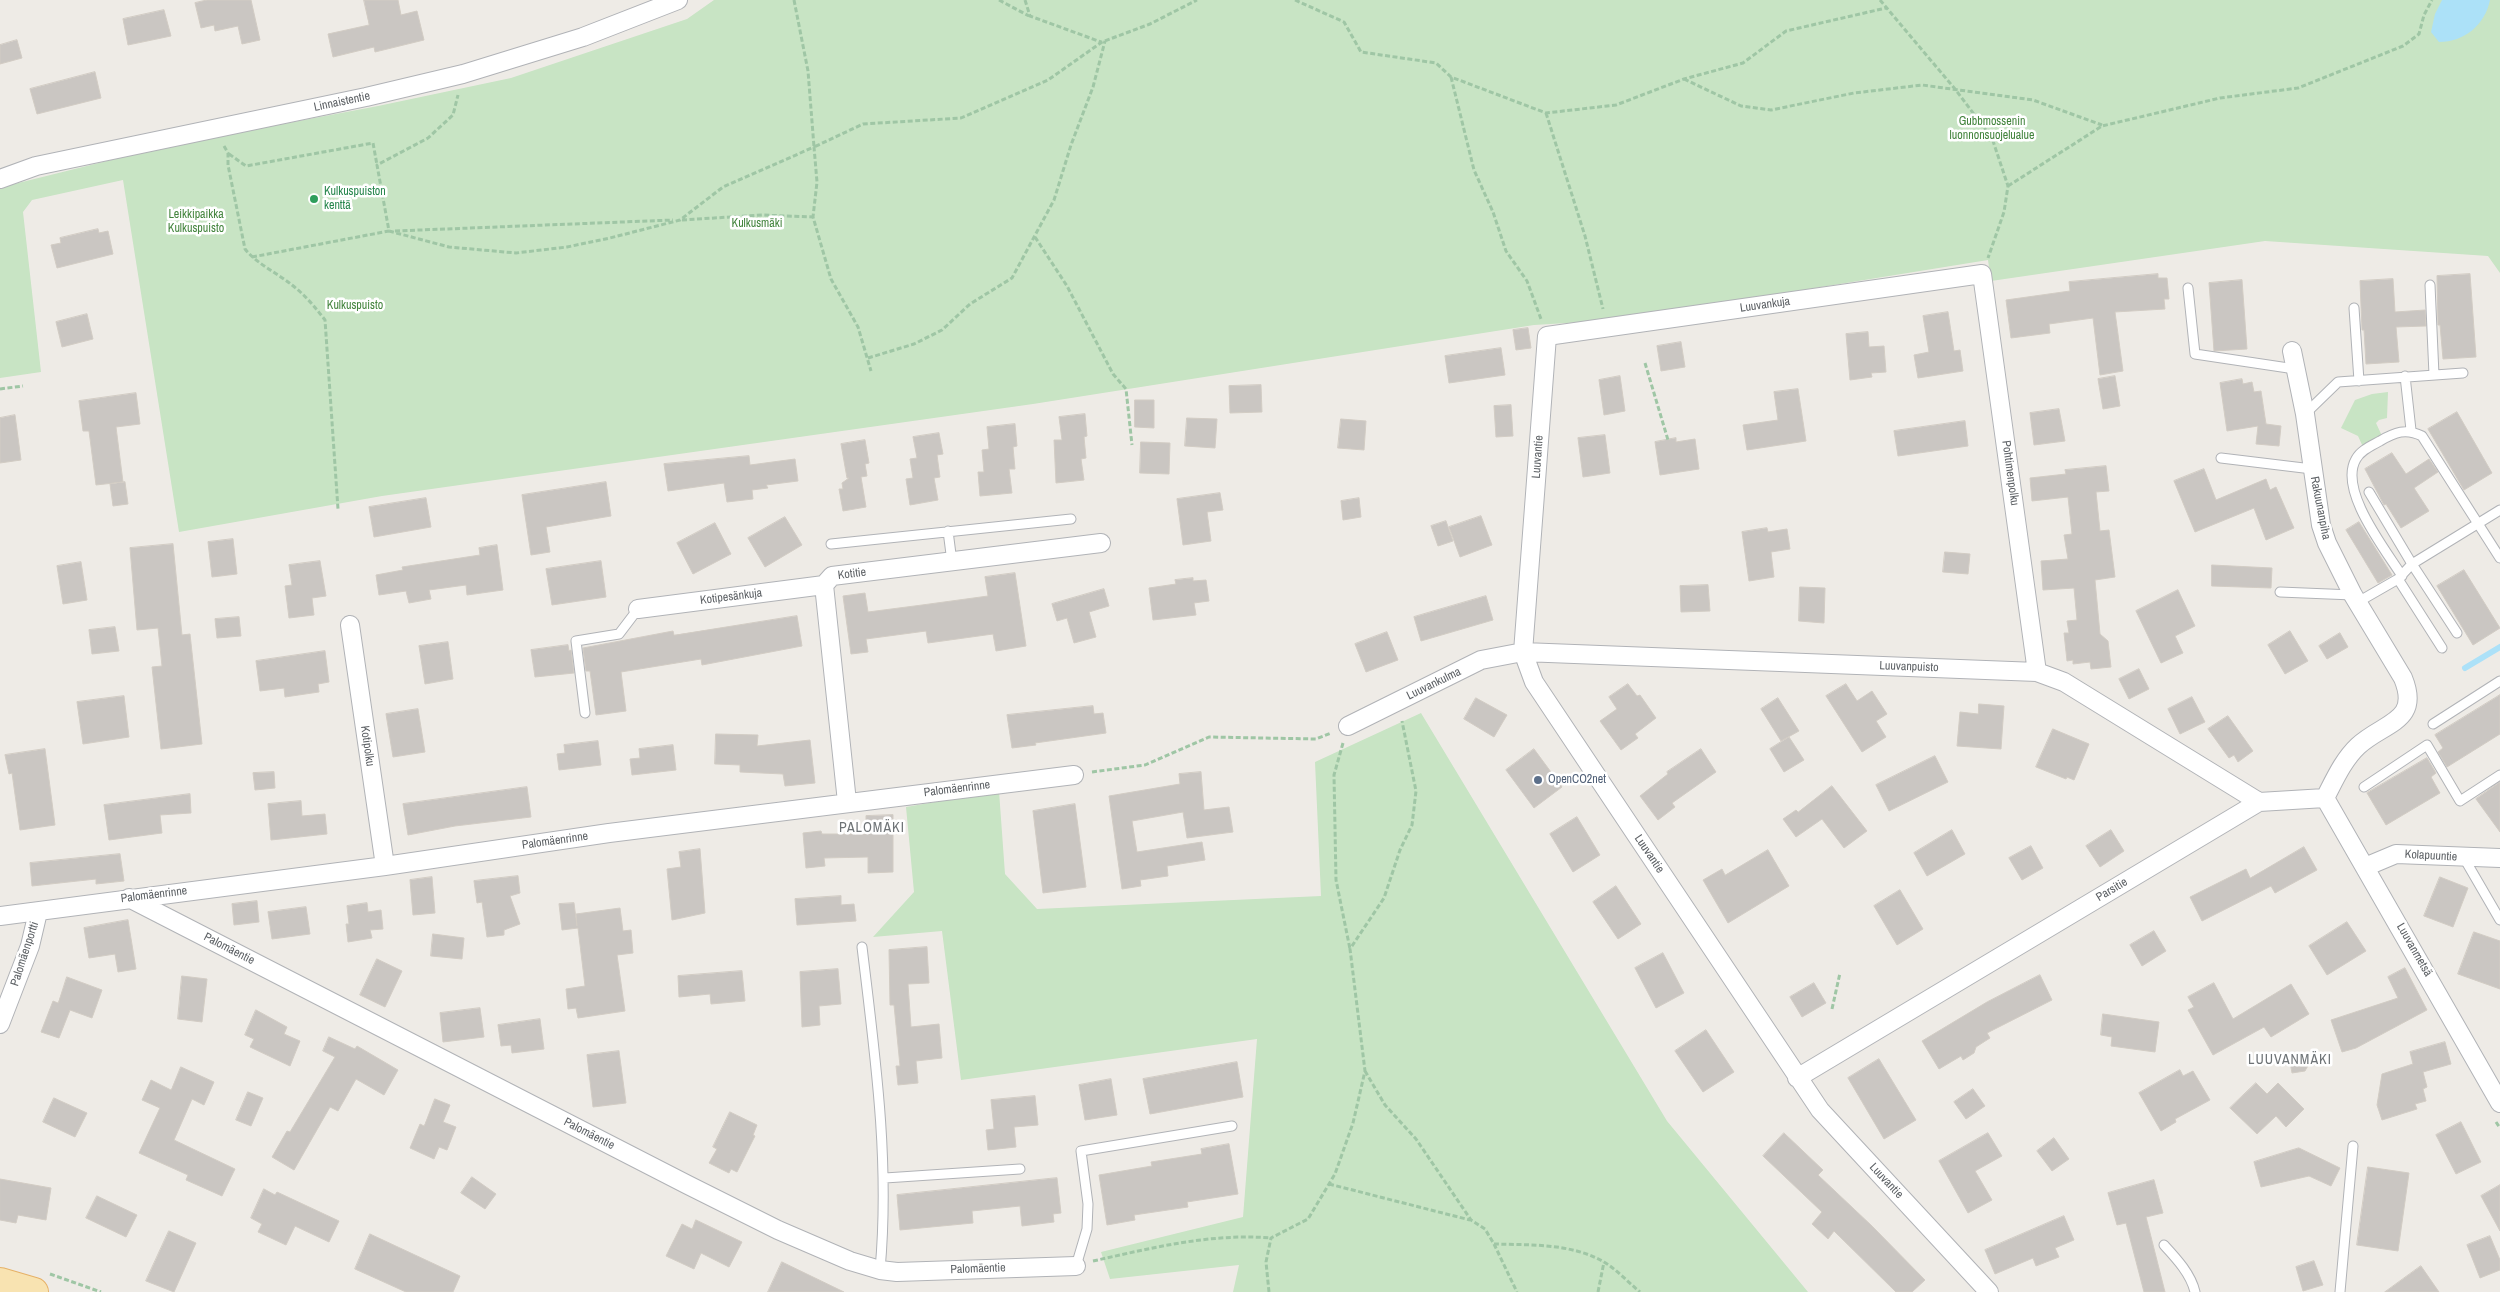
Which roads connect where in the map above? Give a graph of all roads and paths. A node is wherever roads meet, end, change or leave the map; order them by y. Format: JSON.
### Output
{"nodes":[{"id":1,"x":678,"y":0,"type":"edge"},
{"id":2,"x":794,"y":0,"type":"edge"},
{"id":3,"x":999,"y":0,"type":"edge"},
{"id":4,"x":1025,"y":0,"type":"edge"},
{"id":5,"x":1196,"y":0,"type":"edge"},
{"id":6,"x":1295,"y":0,"type":"edge"},
{"id":7,"x":1880,"y":0,"type":"edge"},
{"id":8,"x":2432,"y":0,"type":"edge"},
{"id":9,"x":1886,"y":8,"type":"junction"},
{"id":10,"x":1030,"y":16,"type":"junction"},
{"id":11,"x":1103,"y":42,"type":"junction"},
{"id":12,"x":463,"y":74,"type":"junction"},
{"id":13,"x":1451,"y":77,"type":"junction"},
{"id":14,"x":1684,"y":79,"type":"junction"},
{"id":15,"x":1955,"y":89,"type":"junction"},
{"id":16,"x":1546,"y":113,"type":"junction"},
{"id":17,"x":2102,"y":126,"type":"junction"},
{"id":18,"x":814,"y":147,"type":"junction"},
{"id":19,"x":228,"y":154,"type":"dead end"},
{"id":20,"x":228,"y":165,"type":"dead end"},
{"id":21,"x":377,"y":165,"type":"junction"},
{"id":22,"x":0,"y":179,"type":"edge"},
{"id":23,"x":2008,"y":186,"type":"junction"},
{"id":24,"x":814,"y":217,"type":"junction"},
{"id":25,"x":680,"y":220,"type":"junction"},
{"id":26,"x":389,"y":231,"type":"junction"},
{"id":27,"x":1034,"y":237,"type":"junction"},
{"id":28,"x":251,"y":257,"type":"junction"},
{"id":29,"x":1982,"y":274,"type":"junction"},
{"id":30,"x":2430,"y":285,"type":"dead end"},
{"id":31,"x":2188,"y":288,"type":"dead end"},
{"id":32,"x":2354,"y":308,"type":"dead end"},
{"id":33,"x":1606,"y":328,"type":"junction"},
{"id":34,"x":1547,"y":336,"type":"junction"},
{"id":35,"x":2292,"y":351,"type":"dead end"},
{"id":36,"x":868,"y":358,"type":"junction"},
{"id":37,"x":1645,"y":364,"type":"dead end"},
{"id":38,"x":2295,"y":369,"type":"junction"},
{"id":39,"x":871,"y":372,"type":"dead end"},
{"id":40,"x":2463,"y":373,"type":"dead end"},
{"id":41,"x":2434,"y":375,"type":"junction"},
{"id":42,"x":2405,"y":376,"type":"junction"},
{"id":43,"x":2359,"y":381,"type":"junction"},
{"id":44,"x":23,"y":386,"type":"dead end"},
{"id":45,"x":0,"y":389,"type":"edge"},
{"id":46,"x":2305,"y":414,"type":"junction"},
{"id":47,"x":2411,"y":430,"type":"junction"},
{"id":48,"x":1668,"y":440,"type":"dead end"},
{"id":49,"x":1132,"y":445,"type":"dead end"},
{"id":50,"x":2221,"y":458,"type":"dead end"},
{"id":51,"x":2312,"y":470,"type":"junction"},
{"id":52,"x":2368,"y":492,"type":"dead end"},
{"id":53,"x":338,"y":509,"type":"dead end"},
{"id":54,"x":2500,"y":510,"type":"edge"},
{"id":55,"x":1071,"y":519,"type":"dead end"},
{"id":56,"x":2478,"y":523,"type":"junction"},
{"id":57,"x":948,"y":531,"type":"junction"},
{"id":58,"x":1101,"y":543,"type":"dead end"},
{"id":59,"x":831,"y":544,"type":"dead end"},
{"id":60,"x":2500,"y":558,"type":"edge"},
{"id":61,"x":952,"y":562,"type":"junction"},
{"id":62,"x":2412,"y":564,"type":"junction"},
{"id":63,"x":2400,"y":578,"type":"junction"},
{"id":64,"x":824,"y":585,"type":"junction"},
{"id":65,"x":2280,"y":592,"type":"dead end"},
{"id":66,"x":2356,"y":599,"type":"junction"},
{"id":67,"x":638,"y":609,"type":"joint"},
{"id":68,"x":350,"y":625,"type":"dead end"},
{"id":69,"x":2457,"y":633,"type":"dead end"},
{"id":70,"x":2442,"y":648,"type":"dead end"},
{"id":71,"x":1522,"y":652,"type":"junction"},
{"id":72,"x":2038,"y":672,"type":"junction"},
{"id":73,"x":2500,"y":681,"type":"edge"},
{"id":74,"x":1396,"y":702,"type":"junction"},
{"id":75,"x":585,"y":714,"type":"dead end"},
{"id":76,"x":2433,"y":724,"type":"dead end"},
{"id":77,"x":1348,"y":726,"type":"junction"},
{"id":78,"x":1074,"y":775,"type":"joint"},
{"id":79,"x":2500,"y":775,"type":"edge"},
{"id":80,"x":2364,"y":787,"type":"dead end"},
{"id":81,"x":2325,"y":798,"type":"junction"},
{"id":82,"x":847,"y":802,"type":"junction"},
{"id":83,"x":2260,"y":802,"type":"junction"},
{"id":84,"x":2464,"y":858,"type":"junction"},
{"id":85,"x":2500,"y":858,"type":"edge"},
{"id":86,"x":384,"y":866,"type":"junction"},
{"id":87,"x":2365,"y":867,"type":"junction"},
{"id":88,"x":129,"y":898,"type":"junction"},
{"id":89,"x":38,"y":912,"type":"junction"},
{"id":90,"x":0,"y":916,"type":"edge"},
{"id":91,"x":2500,"y":920,"type":"edge"},
{"id":92,"x":862,"y":947,"type":"dead end"},
{"id":93,"x":1350,"y":949,"type":"junction"},
{"id":94,"x":1840,"y":973,"type":"dead end"},
{"id":95,"x":1832,"y":1009,"type":"dead end"},
{"id":96,"x":0,"y":1024,"type":"edge"},
{"id":97,"x":1365,"y":1071,"type":"junction"},
{"id":98,"x":1797,"y":1078,"type":"junction"},
{"id":99,"x":2500,"y":1103,"type":"edge"},
{"id":100,"x":1232,"y":1126,"type":"dead end"},
{"id":101,"x":2353,"y":1146,"type":"dead end"},
{"id":102,"x":1020,"y":1169,"type":"dead end"},
{"id":103,"x":885,"y":1178,"type":"junction"},
{"id":104,"x":1329,"y":1184,"type":"junction"},
{"id":105,"x":1471,"y":1220,"type":"junction"},
{"id":106,"x":1271,"y":1238,"type":"junction"},
{"id":107,"x":1494,"y":1244,"type":"junction"},
{"id":108,"x":2164,"y":1245,"type":"dead end"},
{"id":109,"x":1604,"y":1262,"type":"junction"},
{"id":110,"x":1076,"y":1266,"type":"junction"},
{"id":111,"x":880,"y":1270,"type":"junction"},
{"id":112,"x":0,"y":1282,"type":"edge"},
{"id":113,"x":34,"y":1292,"type":"edge"},
{"id":114,"x":1269,"y":1292,"type":"edge"},
{"id":115,"x":1517,"y":1292,"type":"edge"},
{"id":116,"x":1598,"y":1292,"type":"edge"},
{"id":117,"x":1640,"y":1292,"type":"edge"},
{"id":118,"x":1989,"y":1292,"type":"edge"},
{"id":119,"x":2195,"y":1292,"type":"edge"},
{"id":120,"x":2340,"y":1292,"type":"edge"}],
"edges":[{"from":1,"to":12,"type":"street","name":"Linnaistentie"},
{"from":2,"to":18,"type":"path"},
{"from":3,"to":10,"type":"path"},
{"from":4,"to":10,"type":"path"},
{"from":5,"to":11,"type":"path"},
{"from":6,"to":13,"type":"path"},
{"from":7,"to":9,"type":"path"},
{"from":8,"to":17,"type":"path"},
{"from":9,"to":14,"type":"path"},
{"from":9,"to":15,"type":"path"},
{"from":10,"to":11,"type":"path"},
{"from":11,"to":18,"type":"path"},
{"from":11,"to":27,"type":"path"},
{"from":12,"to":21,"type":"path"},
{"from":12,"to":22,"type":"street","name":"Linnaistentie"},
{"from":13,"to":16,"type":"path"},
{"from":13,"to":34,"type":"path"},
{"from":14,"to":15,"type":"path"},
{"from":14,"to":16,"type":"path"},
{"from":15,"to":17,"type":"path"},
{"from":15,"to":23,"type":"path"},
{"from":16,"to":33,"type":"path"},
{"from":17,"to":23,"type":"path"},
{"from":18,"to":24,"type":"path"},
{"from":18,"to":25,"type":"path"},
{"from":19,"to":21,"type":"path"},
{"from":20,"to":28,"type":"path"},
{"from":21,"to":26,"type":"path"},
{"from":23,"to":29,"type":"path"},
{"from":24,"to":25,"type":"path"},
{"from":24,"to":36,"type":"path"},
{"from":25,"to":26,"type":"path"},
{"from":25,"to":26,"type":"path"},
{"from":26,"to":28,"type":"path"},
{"from":27,"to":36,"type":"path"},
{"from":27,"to":49,"type":"path"},
{"from":28,"to":53,"type":"path"},
{"from":29,"to":33,"type":"street","name":"Luuvankuja"},
{"from":29,"to":72,"type":"street","name":"Pohtimenpolku"},
{"from":30,"to":41,"type":"lane"},
{"from":31,"to":38,"type":"lane"},
{"from":32,"to":43,"type":"lane"},
{"from":33,"to":34,"type":"street","name":"Luuvankuja"},
{"from":34,"to":71,"type":"street","name":"Luuvantie"},
{"from":35,"to":38,"type":"street","name":"Rakuunanpiha"},
{"from":36,"to":39,"type":"path"},
{"from":37,"to":48,"type":"path"},
{"from":38,"to":46,"type":"street","name":"Rakuunanpiha"},
{"from":40,"to":41,"type":"lane"},
{"from":41,"to":42,"type":"lane"},
{"from":42,"to":43,"type":"lane"},
{"from":42,"to":47,"type":"lane"},
{"from":43,"to":46,"type":"lane"},
{"from":44,"to":45,"type":"path"},
{"from":46,"to":51,"type":"street","name":"Rakuunanpiha"},
{"from":47,"to":56,"type":"lane"},
{"from":47,"to":63,"type":"lane"},
{"from":50,"to":51,"type":"lane"},
{"from":51,"to":66,"type":"street","name":"Rakuunanpiha"},
{"from":52,"to":62,"type":"lane"},
{"from":54,"to":56,"type":"lane"},
{"from":55,"to":57,"type":"lane"},
{"from":56,"to":60,"type":"lane"},
{"from":56,"to":62,"type":"lane"},
{"from":57,"to":59,"type":"lane"},
{"from":57,"to":61,"type":"lane"},
{"from":58,"to":61,"type":"street","name":"Kotitie"},
{"from":61,"to":64,"type":"street","name":"Kotitie"},
{"from":62,"to":63,"type":"lane"},
{"from":62,"to":69,"type":"lane"},
{"from":63,"to":66,"type":"lane"},
{"from":63,"to":70,"type":"lane"},
{"from":64,"to":67,"type":"street","name":"Kotipesänkuja"},
{"from":64,"to":82,"type":"street","name":"Kotitie"},
{"from":65,"to":66,"type":"lane"},
{"from":66,"to":81,"type":"street","name":"Rakuunanpiha"},
{"from":67,"to":75,"type":"lane"},
{"from":68,"to":86,"type":"street","name":"Kotipolku"},
{"from":71,"to":72,"type":"street","name":"Luuvanpuisto"},
{"from":71,"to":74,"type":"street","name":"Luuvankulma"},
{"from":71,"to":98,"type":"street","name":"Luuvantie"},
{"from":72,"to":83,"type":"street","name":"Luuvanpuisto"},
{"from":73,"to":76,"type":"lane"},
{"from":74,"to":77,"type":"street","name":"Luuvankulma"},
{"from":74,"to":93,"type":"path"},
{"from":77,"to":78,"type":"path"},
{"from":77,"to":93,"type":"path"},
{"from":78,"to":82,"type":"street","name":"Palomäenrinne"},
{"from":79,"to":80,"type":"lane"},
{"from":81,"to":83,"type":"street","name":"Parsitie"},
{"from":81,"to":87,"type":"street","name":"Luuvanmetsä"},
{"from":82,"to":86,"type":"street","name":"Palomäenrinne"},
{"from":83,"to":98,"type":"street","name":"Parsitie"},
{"from":84,"to":85,"type":"street","name":"Kolapuuntie"},
{"from":84,"to":87,"type":"street","name":"Kolapuuntie"},
{"from":84,"to":91,"type":"lane"},
{"from":86,"to":88,"type":"street","name":"Palomäenrinne"},
{"from":87,"to":99,"type":"street","name":"Luuvanmetsä"},
{"from":88,"to":89,"type":"street","name":"Palomäenrinne"},
{"from":88,"to":111,"type":"street","name":"Palomäentie"},
{"from":89,"to":90,"type":"street","name":"Palomäenrinne"},
{"from":89,"to":96,"type":"street","name":"Palomäenportti"},
{"from":92,"to":103,"type":"lane"},
{"from":93,"to":97,"type":"path"},
{"from":94,"to":95,"type":"path"},
{"from":97,"to":104,"type":"path"},
{"from":97,"to":105,"type":"path"},
{"from":98,"to":118,"type":"street","name":"Luuvantie"},
{"from":100,"to":110,"type":"lane"},
{"from":101,"to":120,"type":"lane"},
{"from":102,"to":103,"type":"lane"},
{"from":103,"to":111,"type":"lane"},
{"from":104,"to":105,"type":"path"},
{"from":104,"to":106,"type":"path"},
{"from":105,"to":107,"type":"path"},
{"from":106,"to":110,"type":"path"},
{"from":106,"to":114,"type":"path"},
{"from":107,"to":109,"type":"path"},
{"from":107,"to":115,"type":"path"},
{"from":108,"to":119,"type":"lane"},
{"from":109,"to":116,"type":"path"},
{"from":109,"to":117,"type":"path"},
{"from":110,"to":111,"type":"street","name":"Palomäentie"},
{"from":112,"to":113,"type":"main road"}]}
